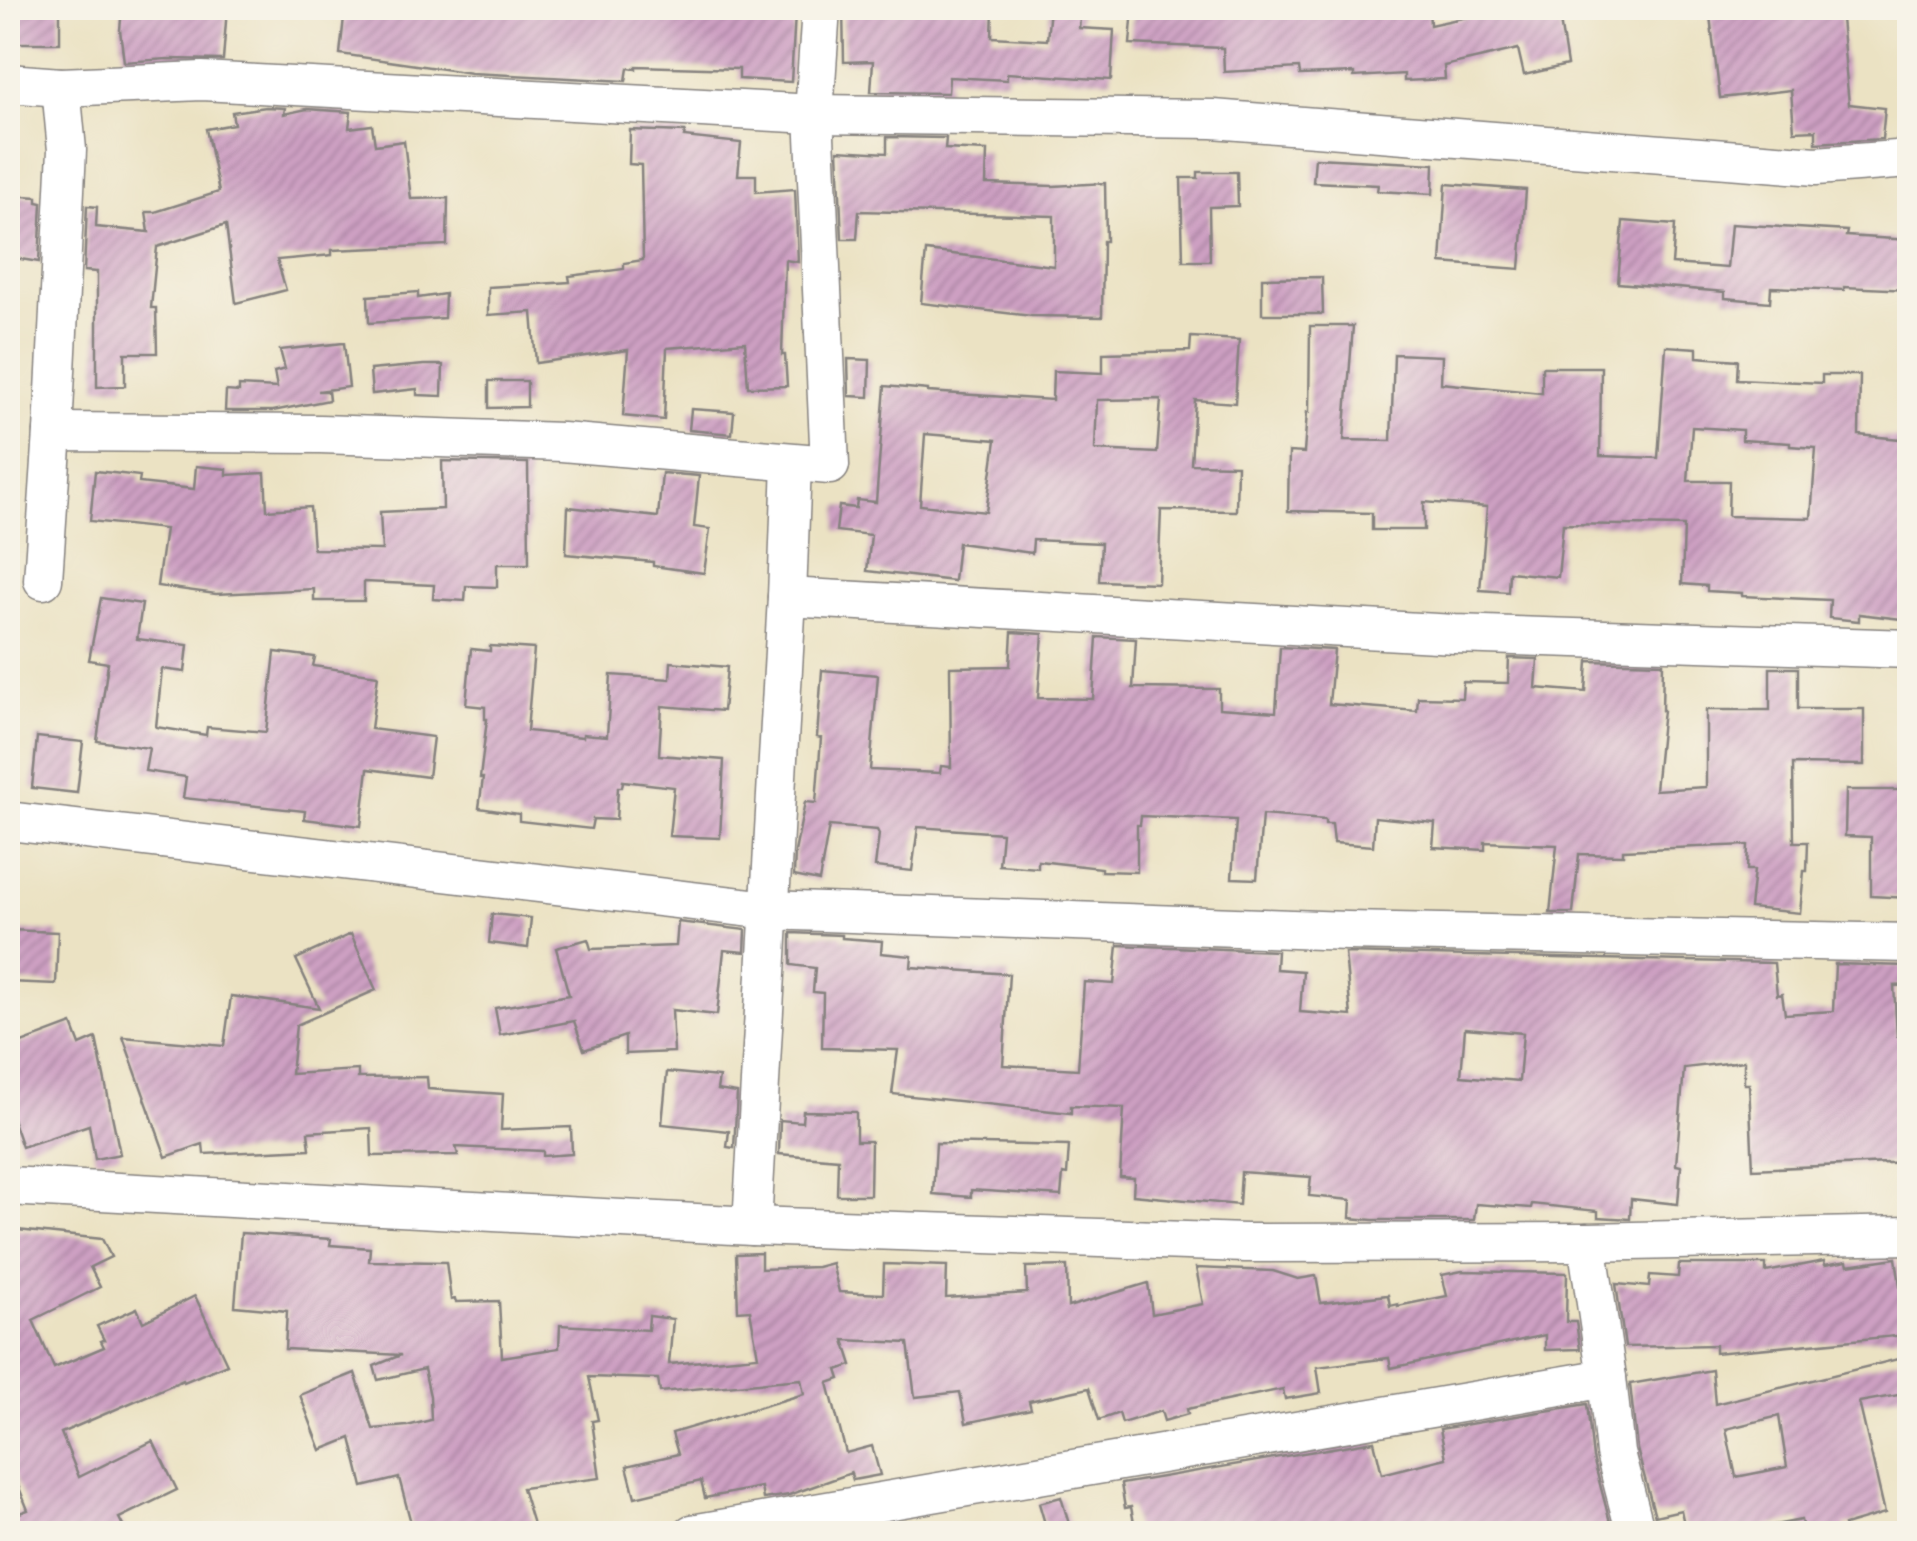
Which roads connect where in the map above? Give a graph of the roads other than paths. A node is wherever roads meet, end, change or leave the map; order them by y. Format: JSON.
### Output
{"nodes":[{"id":1,"x":821,"y":8,"type":"edge"},
{"id":2,"x":8,"y":84,"type":"edge"},
{"id":3,"x":61,"y":86,"type":"junction"},
{"id":4,"x":814,"y":114,"type":"junction"},
{"id":5,"x":1910,"y":159,"type":"edge"},
{"id":6,"x":53,"y":432,"type":"junction"},
{"id":7,"x":792,"y":463,"type":"junction"},
{"id":8,"x":43,"y":580,"type":"dead end"},
{"id":9,"x":787,"y":597,"type":"junction"},
{"id":10,"x":1910,"y":649,"type":"edge"},
{"id":11,"x":8,"y":821,"type":"edge"},
{"id":12,"x":770,"y":910,"type":"junction"},
{"id":13,"x":1910,"y":943,"type":"edge"},
{"id":14,"x":8,"y":1186,"type":"edge"},
{"id":15,"x":752,"y":1226,"type":"junction"},
{"id":16,"x":1910,"y":1236,"type":"edge"},
{"id":17,"x":1586,"y":1242,"type":"junction"},
{"id":18,"x":1607,"y":1378,"type":"junction"},
{"id":19,"x":692,"y":1534,"type":"edge"},
{"id":20,"x":1636,"y":1534,"type":"edge"}],
"edges":[{"from":1,"to":4,"type":"street"},
{"from":2,"to":3,"type":"street"},
{"from":3,"to":4,"type":"street"},
{"from":3,"to":6,"type":"street"},
{"from":4,"to":5,"type":"street"},
{"from":4,"to":7,"type":"street"},
{"from":6,"to":7,"type":"street"},
{"from":6,"to":8,"type":"street"},
{"from":7,"to":9,"type":"street"},
{"from":9,"to":10,"type":"street"},
{"from":9,"to":12,"type":"street"},
{"from":11,"to":12,"type":"street"},
{"from":12,"to":13,"type":"street"},
{"from":12,"to":15,"type":"street"},
{"from":14,"to":15,"type":"street"},
{"from":15,"to":17,"type":"street"},
{"from":16,"to":17,"type":"street"},
{"from":17,"to":18,"type":"street"},
{"from":18,"to":19,"type":"street"},
{"from":18,"to":20,"type":"street"}]}
